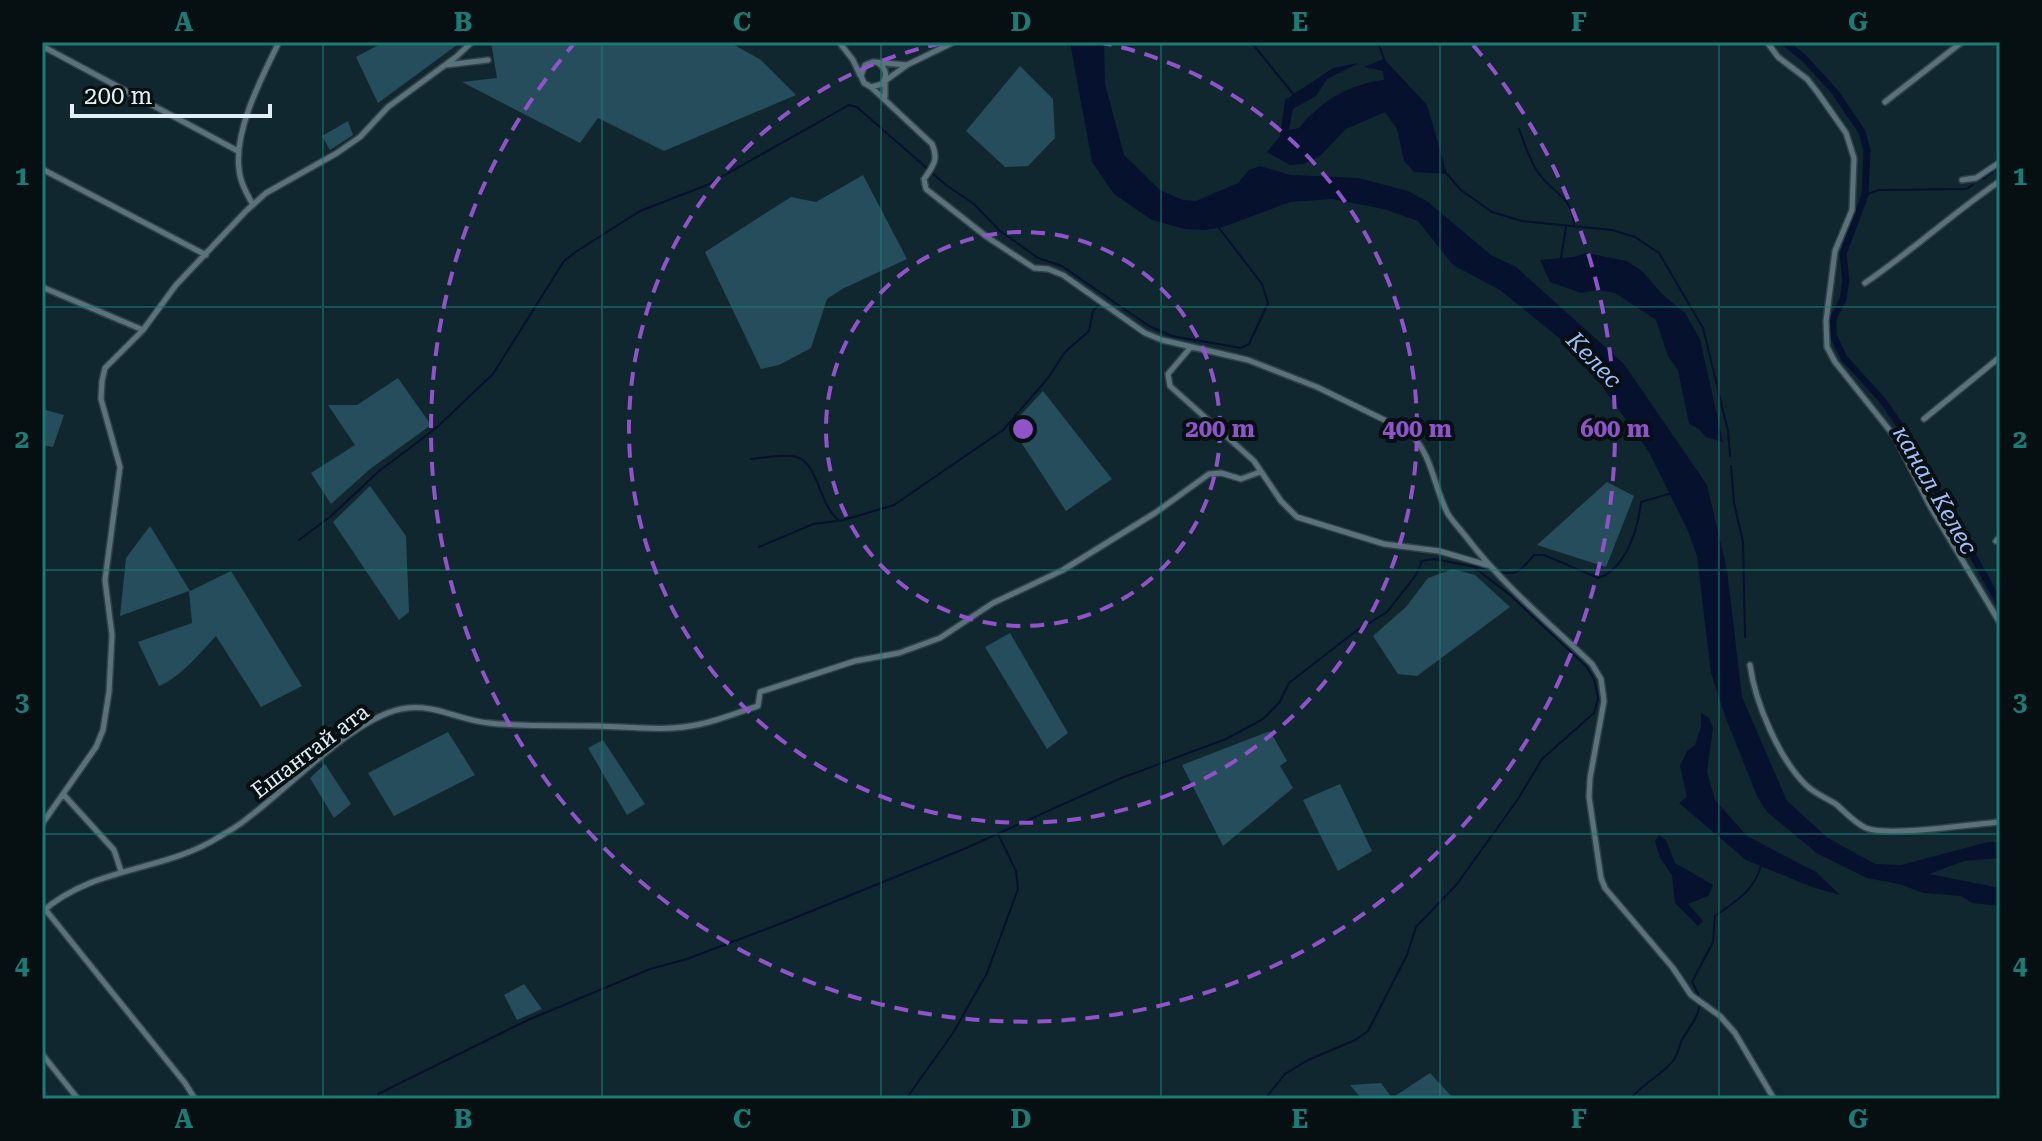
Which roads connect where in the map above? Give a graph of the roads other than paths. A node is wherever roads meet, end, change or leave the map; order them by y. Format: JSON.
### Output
{"nodes":[{"id":1,"x":277,"y":42,"type":"edge"},
{"id":2,"x":472,"y":42,"type":"edge"},
{"id":3,"x":839,"y":42,"type":"edge"},
{"id":4,"x":954,"y":42,"type":"edge"},
{"id":5,"x":1767,"y":42,"type":"edge"},
{"id":6,"x":1962,"y":42,"type":"edge"},
{"id":7,"x":42,"y":46,"type":"edge"},
{"id":8,"x":488,"y":60,"type":"dead end"},
{"id":9,"x":853,"y":60,"type":"junction"},
{"id":10,"x":876,"y":63,"type":"junction"},
{"id":11,"x":445,"y":65,"type":"junction"},
{"id":12,"x":907,"y":65,"type":"junction"},
{"id":13,"x":861,"y":76,"type":"junction"},
{"id":14,"x":885,"y":81,"type":"junction"},
{"id":15,"x":871,"y":87,"type":"junction"},
{"id":16,"x":885,"y":98,"type":"junction"},
{"id":17,"x":1885,"y":102,"type":"dead end"},
{"id":18,"x":238,"y":151,"type":"junction"},
{"id":19,"x":2000,"y":162,"type":"edge"},
{"id":20,"x":42,"y":169,"type":"edge"},
{"id":21,"x":1976,"y":178,"type":"junction"},
{"id":22,"x":1962,"y":180,"type":"dead end"},
{"id":23,"x":2000,"y":181,"type":"edge"},
{"id":24,"x":1984,"y":190,"type":"junction"},
{"id":25,"x":253,"y":205,"type":"junction"},
{"id":26,"x":206,"y":255,"type":"junction"},
{"id":27,"x":1865,"y":283,"type":"dead end"},
{"id":28,"x":42,"y":287,"type":"edge"},
{"id":29,"x":143,"y":330,"type":"junction"},
{"id":30,"x":1191,"y":347,"type":"junction"},
{"id":31,"x":2000,"y":357,"type":"edge"},
{"id":32,"x":1924,"y":419,"type":"dead end"},
{"id":33,"x":1260,"y":472,"type":"junction"},
{"id":34,"x":1488,"y":566,"type":"junction"},
{"id":35,"x":2000,"y":623,"type":"edge"},
{"id":36,"x":1750,"y":665,"type":"dead end"},
{"id":37,"x":63,"y":794,"type":"junction"},
{"id":38,"x":2000,"y":822,"type":"edge"},
{"id":39,"x":42,"y":824,"type":"edge"},
{"id":40,"x":121,"y":871,"type":"junction"},
{"id":41,"x":44,"y":910,"type":"edge"},
{"id":42,"x":42,"y":1054,"type":"edge"},
{"id":43,"x":78,"y":1099,"type":"edge"},
{"id":44,"x":195,"y":1099,"type":"edge"},
{"id":45,"x":1774,"y":1099,"type":"edge"}],
"edges":[{"from":1,"to":18,"type":"street"},
{"from":2,"to":11,"type":"street"},
{"from":3,"to":9,"type":"street"},
{"from":4,"to":12,"type":"street"},
{"from":5,"to":35,"type":"street"},
{"from":6,"to":17,"type":"street"},
{"from":7,"to":18,"type":"street"},
{"from":8,"to":11,"type":"street"},
{"from":9,"to":10,"type":"street"},
{"from":9,"to":13,"type":"street"},
{"from":10,"to":12,"type":"street"},
{"from":10,"to":13,"type":"street"},
{"from":10,"to":14,"type":"street"},
{"from":11,"to":25,"type":"street"},
{"from":12,"to":14,"type":"street"},
{"from":13,"to":15,"type":"street"},
{"from":14,"to":15,"type":"street"},
{"from":14,"to":16,"type":"street"},
{"from":15,"to":16,"type":"street"},
{"from":16,"to":30,"type":"street"},
{"from":18,"to":25,"type":"street"},
{"from":19,"to":21,"type":"street"},
{"from":20,"to":26,"type":"street"},
{"from":21,"to":22,"type":"street"},
{"from":21,"to":24,"type":"street"},
{"from":23,"to":24,"type":"street"},
{"from":24,"to":27,"type":"street"},
{"from":25,"to":26,"type":"street"},
{"from":26,"to":29,"type":"street"},
{"from":28,"to":29,"type":"street"},
{"from":29,"to":37,"type":"street"},
{"from":30,"to":33,"type":"street"},
{"from":30,"to":34,"type":"street"},
{"from":31,"to":32,"type":"street"},
{"from":33,"to":34,"type":"street"},
{"from":33,"to":40,"type":"street","name":"Ешантай ата"},
{"from":34,"to":45,"type":"street"},
{"from":36,"to":38,"type":"street"},
{"from":37,"to":39,"type":"street"},
{"from":37,"to":40,"type":"street"},
{"from":40,"to":41,"type":"street","name":"Ешантай ата"},
{"from":41,"to":44,"type":"street"},
{"from":42,"to":43,"type":"street"}]}
